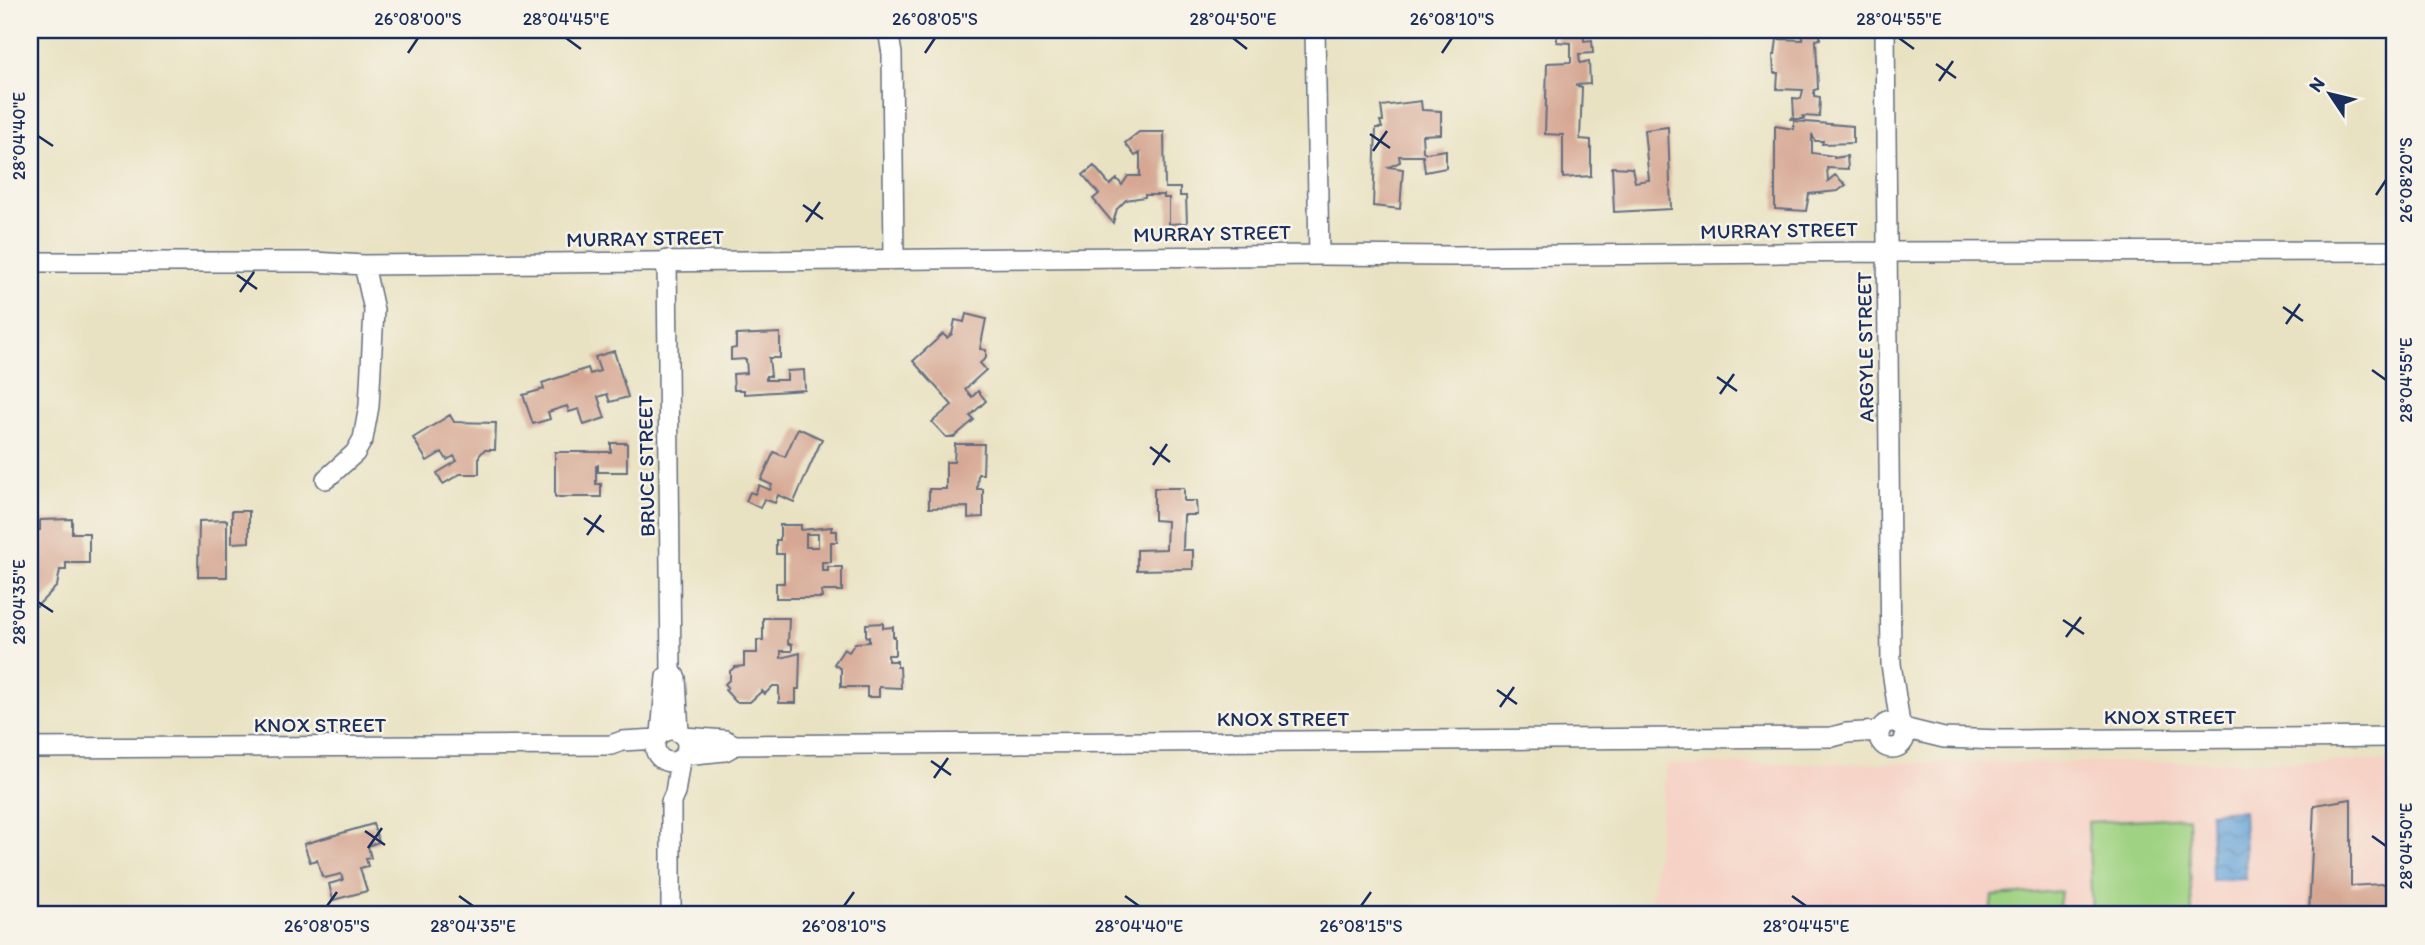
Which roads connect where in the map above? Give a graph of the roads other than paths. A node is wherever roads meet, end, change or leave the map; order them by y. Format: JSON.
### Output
{"nodes":[{"id":1,"x":888,"y":30,"type":"edge"},
{"id":2,"x":1315,"y":30,"type":"edge"},
{"id":3,"x":1885,"y":30,"type":"edge"},
{"id":4,"x":2395,"y":251,"type":"edge"},
{"id":5,"x":1886,"y":252,"type":"junction"},
{"id":6,"x":1319,"y":255,"type":"junction"},
{"id":7,"x":894,"y":259,"type":"junction"},
{"id":8,"x":667,"y":260,"type":"junction"},
{"id":9,"x":30,"y":262,"type":"edge"},
{"id":10,"x":364,"y":265,"type":"junction"},
{"id":11,"x":326,"y":479,"type":"dead end"},
{"id":12,"x":1891,"y":732,"type":"junction"},
{"id":13,"x":2395,"y":737,"type":"edge"},
{"id":14,"x":671,"y":746,"type":"junction"},
{"id":15,"x":30,"y":748,"type":"edge"},
{"id":16,"x":671,"y":915,"type":"edge"}],
"edges":[{"from":1,"to":7,"type":"street"},
{"from":2,"to":6,"type":"street"},
{"from":3,"to":5,"type":"street","name":"ARGYLE STREET"},
{"from":4,"to":5,"type":"street","name":"MURRAY STREET"},
{"from":5,"to":6,"type":"street","name":"MURRAY STREET"},
{"from":5,"to":12,"type":"street","name":"ARGYLE STREET"},
{"from":6,"to":7,"type":"street","name":"MURRAY STREET"},
{"from":7,"to":8,"type":"street","name":"MURRAY STREET"},
{"from":8,"to":10,"type":"street","name":"MURRAY STREET"},
{"from":8,"to":14,"type":"street","name":"BRUCE STREET"},
{"from":9,"to":10,"type":"street","name":"MURRAY STREET"},
{"from":10,"to":11,"type":"street"},
{"from":12,"to":13,"type":"street","name":"KNOX STREET"},
{"from":12,"to":14,"type":"street","name":"KNOX STREET"},
{"from":14,"to":15,"type":"street","name":"KNOX STREET"},
{"from":14,"to":16,"type":"street","name":"BRUCE STREET"}]}
